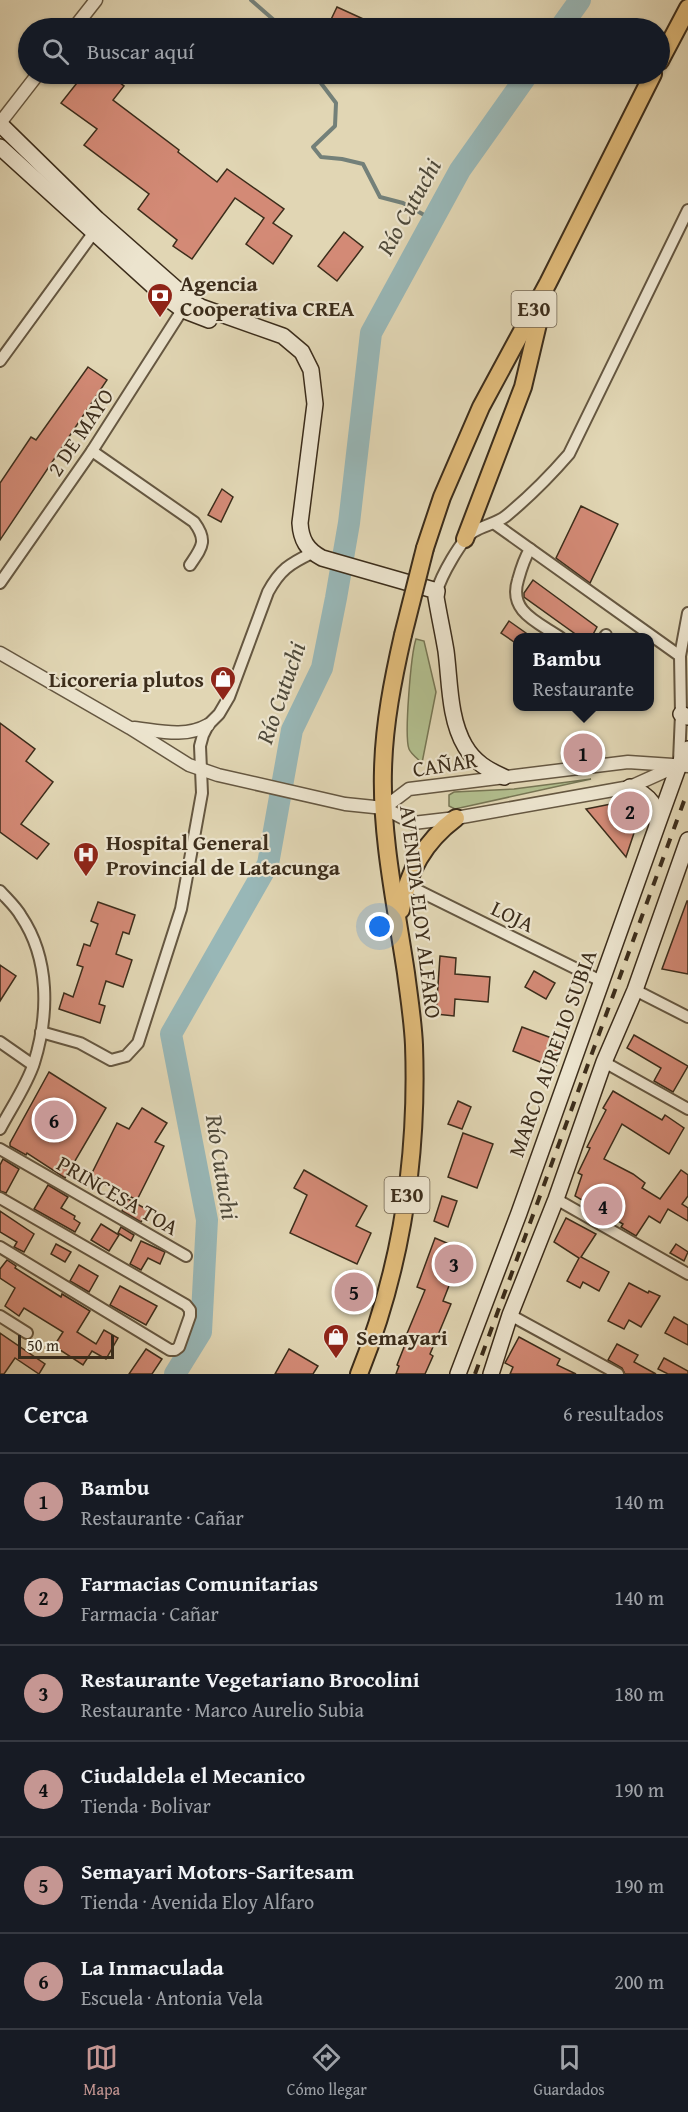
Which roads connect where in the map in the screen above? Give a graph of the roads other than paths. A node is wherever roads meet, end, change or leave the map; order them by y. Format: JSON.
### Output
{"nodes":[{"id":1,"x":92,"y":1,"type":"edge"},
{"id":2,"x":688,"y":8,"type":"edge"},
{"id":3,"x":81,"y":18,"type":"edge"},
{"id":4,"x":670,"y":42,"type":"edge"},
{"id":5,"x":30,"y":84,"type":"edge"},
{"id":6,"x":648,"y":84,"type":"edge"},
{"id":7,"x":0,"y":123,"type":"edge"},
{"id":8,"x":0,"y":147,"type":"edge"},
{"id":9,"x":45,"y":178,"type":"junction"},
{"id":10,"x":688,"y":210,"type":"edge"},
{"id":11,"x":98,"y":228,"type":"junction"},
{"id":12,"x":548,"y":283,"type":"junction"},
{"id":13,"x":186,"y":305,"type":"junction"},
{"id":14,"x":0,"y":361,"type":"edge"},
{"id":15,"x":92,"y":451,"type":"junction"},
{"id":16,"x":495,"y":524,"type":"junction"},
{"id":17,"x":465,"y":539,"type":"junction"},
{"id":18,"x":530,"y":549,"type":"junction"},
{"id":19,"x":312,"y":553,"type":"junction"},
{"id":20,"x":190,"y":564,"type":"dead end"},
{"id":21,"x":0,"y":584,"type":"edge"},
{"id":22,"x":437,"y":591,"type":"junction"},
{"id":23,"x":688,"y":614,"type":"edge"},
{"id":24,"x":554,"y":633,"type":"edge"},
{"id":25,"x":648,"y":633,"type":"edge"},
{"id":26,"x":654,"y":637,"type":"edge"},
{"id":27,"x":0,"y":653,"type":"edge"},
{"id":28,"x":680,"y":656,"type":"junction"},
{"id":29,"x":685,"y":716,"type":"edge"},
{"id":30,"x":208,"y":725,"type":"junction"},
{"id":31,"x":130,"y":728,"type":"junction"},
{"id":32,"x":688,"y":749,"type":"edge"},
{"id":33,"x":684,"y":765,"type":"edge"},
{"id":34,"x":201,"y":770,"type":"junction"},
{"id":35,"x":504,"y":777,"type":"junction"},
{"id":36,"x":630,"y":787,"type":"junction"},
{"id":37,"x":384,"y":808,"type":"junction"},
{"id":38,"x":456,"y":819,"type":"junction"},
{"id":39,"x":657,"y":826,"type":"junction"},
{"id":40,"x":688,"y":840,"type":"edge"},
{"id":41,"x":407,"y":885,"type":"junction"},
{"id":42,"x":0,"y":891,"type":"edge"},
{"id":43,"x":398,"y":923,"type":"junction"},
{"id":44,"x":601,"y":981,"type":"junction"},
{"id":45,"x":635,"y":990,"type":"junction"},
{"id":46,"x":688,"y":1017,"type":"edge"},
{"id":47,"x":41,"y":1032,"type":"junction"},
{"id":48,"x":0,"y":1042,"type":"edge"},
{"id":49,"x":604,"y":1062,"type":"junction"},
{"id":50,"x":33,"y":1065,"type":"junction"},
{"id":51,"x":688,"y":1109,"type":"edge"},
{"id":52,"x":0,"y":1129,"type":"edge"},
{"id":53,"x":0,"y":1149,"type":"edge"},
{"id":54,"x":0,"y":1198,"type":"edge"},
{"id":55,"x":556,"y":1199,"type":"junction"},
{"id":56,"x":0,"y":1247,"type":"edge"},
{"id":57,"x":186,"y":1256,"type":"dead end"},
{"id":58,"x":688,"y":1274,"type":"edge"},
{"id":59,"x":510,"y":1315,"type":"junction"},
{"id":60,"x":0,"y":1316,"type":"edge"},
{"id":61,"x":27,"y":1333,"type":"dead end"},
{"id":62,"x":359,"y":1374,"type":"edge"},
{"id":63,"x":458,"y":1374,"type":"edge"},
{"id":64,"x":491,"y":1374,"type":"edge"},
{"id":65,"x":618,"y":1374,"type":"edge"}],
"edges":[{"from":1,"to":3,"type":"street"},
{"from":2,"to":4,"type":"main road"},
{"from":5,"to":7,"type":"street"},
{"from":6,"to":12,"type":"main road","name":"AVENIDA ELOY ALFARO","number":"E30"},
{"from":7,"to":9,"type":"main road"},
{"from":8,"to":9,"type":"main road"},
{"from":9,"to":11,"type":"main road"},
{"from":10,"to":16,"type":"street"},
{"from":11,"to":13,"type":"main road"},
{"from":11,"to":14,"type":"street"},
{"from":12,"to":17,"type":"main road"},
{"from":12,"to":37,"type":"main road","name":"AVENIDA ELOY ALFARO","number":"E30","bridge":true},
{"from":13,"to":15,"type":"street","name":"2 DE MAYO"},
{"from":13,"to":19,"type":"main road"},
{"from":15,"to":20,"type":"street"},
{"from":15,"to":21,"type":"street","name":"2 DE MAYO"},
{"from":16,"to":17,"type":"street"},
{"from":16,"to":18,"type":"street"},
{"from":17,"to":22,"type":"street"},
{"from":18,"to":24,"type":"street"},
{"from":18,"to":25,"type":"street"},
{"from":19,"to":22,"type":"main road"},
{"from":19,"to":30,"type":"street"},
{"from":22,"to":35,"type":"main road"},
{"from":23,"to":28,"type":"street"},
{"from":26,"to":28,"type":"street"},
{"from":27,"to":31,"type":"street"},
{"from":28,"to":29,"type":"street"},
{"from":29,"to":33,"type":"street"},
{"from":30,"to":31,"type":"street"},
{"from":30,"to":34,"type":"street"},
{"from":31,"to":34,"type":"street"},
{"from":32,"to":33,"type":"main road","name":"MARCO AURELIO SUBIA"},
{"from":33,"to":35,"type":"street","name":"CAÑAR"},
{"from":33,"to":36,"type":"street"},
{"from":33,"to":39,"type":"main road","name":"MARCO AURELIO SUBIA"},
{"from":34,"to":37,"type":"street"},
{"from":34,"to":47,"type":"street"},
{"from":35,"to":37,"type":"street","name":"CAÑAR"},
{"from":36,"to":38,"type":"street"},
{"from":36,"to":39,"type":"main road"},
{"from":37,"to":38,"type":"street"},
{"from":37,"to":43,"type":"main road","name":"AVENIDA ELOY ALFARO","number":"E30"},
{"from":38,"to":41,"type":"main road"},
{"from":39,"to":44,"type":"main road","name":"MARCO AURELIO SUBIA"},
{"from":40,"to":45,"type":"main road"},
{"from":41,"to":43,"type":"main road"},
{"from":41,"to":44,"type":"street","name":"LOJA"},
{"from":42,"to":47,"type":"street"},
{"from":43,"to":62,"type":"main road","name":"AVENIDA ELOY ALFARO","number":"E30"},
{"from":44,"to":63,"type":"main road","name":"MARCO AURELIO SUBIA"},
{"from":45,"to":46,"type":"street"},
{"from":45,"to":49,"type":"main road"},
{"from":47,"to":50,"type":"street"},
{"from":48,"to":50,"type":"street"},
{"from":49,"to":51,"type":"street"},
{"from":49,"to":55,"type":"main road"},
{"from":50,"to":52,"type":"street"},
{"from":53,"to":57,"type":"street","name":"PRINCESA TOA"},
{"from":54,"to":56,"type":"street"},
{"from":55,"to":58,"type":"street"},
{"from":55,"to":59,"type":"main road"},
{"from":59,"to":64,"type":"main road"},
{"from":59,"to":65,"type":"street"},
{"from":60,"to":61,"type":"street"}]}
